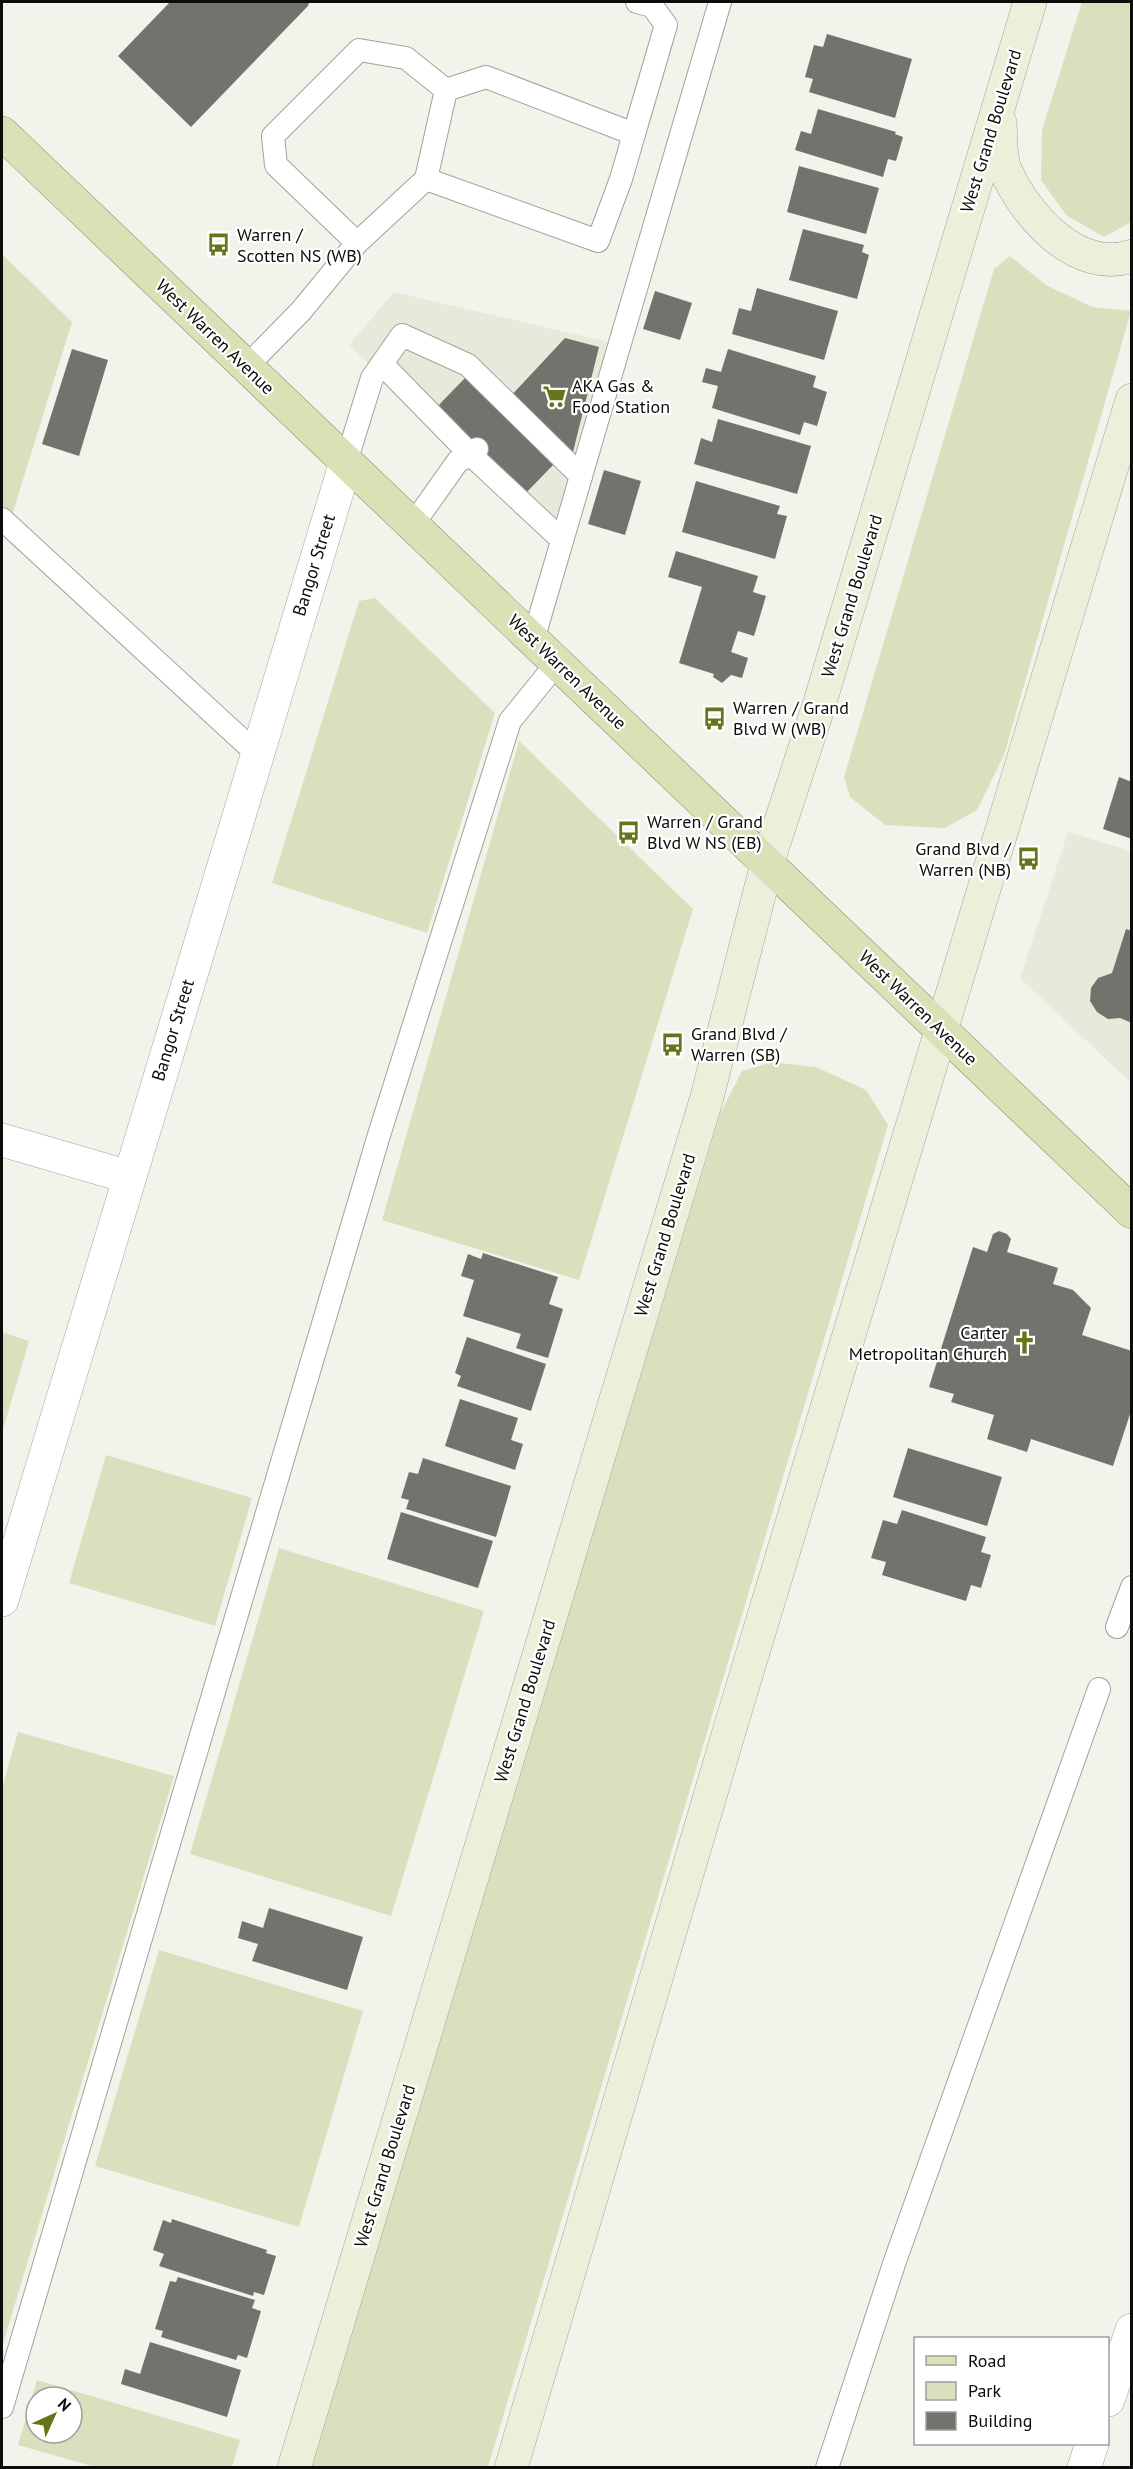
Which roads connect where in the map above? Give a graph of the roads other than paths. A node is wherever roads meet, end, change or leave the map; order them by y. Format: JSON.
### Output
{"nodes":[{"id":1,"x":637,"y":2,"type":"edge"},
{"id":2,"x":720,"y":2,"type":"edge"},
{"id":3,"x":1030,"y":2,"type":"edge"},
{"id":4,"x":446,"y":90,"type":"junction"},
{"id":5,"x":999,"y":107,"type":"junction"},
{"id":6,"x":2,"y":133,"type":"edge"},
{"id":7,"x":634,"y":134,"type":"junction"},
{"id":8,"x":426,"y":179,"type":"junction"},
{"id":9,"x":357,"y":243,"type":"junction"},
{"id":10,"x":1131,"y":256,"type":"edge"},
{"id":11,"x":382,"y":364,"type":"junction"},
{"id":12,"x":246,"y":367,"type":"junction"},
{"id":13,"x":1131,"y":400,"type":"edge"},
{"id":14,"x":474,"y":452,"type":"junction"},
{"id":15,"x":346,"y":462,"type":"junction"},
{"id":16,"x":581,"y":476,"type":"junction"},
{"id":17,"x":2,"y":519,"type":"edge"},
{"id":18,"x":412,"y":526,"type":"junction"},
{"id":19,"x":562,"y":540,"type":"junction"},
{"id":20,"x":533,"y":640,"type":"junction"},
{"id":21,"x":557,"y":663,"type":"junction"},
{"id":22,"x":257,"y":754,"type":"junction"},
{"id":23,"x":767,"y":864,"type":"junction"},
{"id":24,"x":941,"y":1031,"type":"junction"},
{"id":25,"x":2,"y":1140,"type":"edge"},
{"id":26,"x":129,"y":1177,"type":"junction"},
{"id":27,"x":1131,"y":1212,"type":"edge"},
{"id":28,"x":1131,"y":1587,"type":"edge"},
{"id":29,"x":2,"y":1600,"type":"edge"},
{"id":30,"x":1117,"y":1627,"type":"dead end"},
{"id":31,"x":1099,"y":1689,"type":"dead end"},
{"id":32,"x":1131,"y":2330,"type":"edge"},
{"id":33,"x":1118,"y":2387,"type":"edge"},
{"id":34,"x":2,"y":2407,"type":"edge"},
{"id":35,"x":1092,"y":2445,"type":"edge"},
{"id":36,"x":294,"y":2468,"type":"edge"},
{"id":37,"x":511,"y":2468,"type":"edge"},
{"id":38,"x":827,"y":2468,"type":"edge"},
{"id":39,"x":1084,"y":2468,"type":"edge"}],
"edges":[{"from":1,"to":7,"type":"lane"},
{"from":2,"to":16,"type":"lane"},
{"from":3,"to":5,"type":"main road","name":"West Grand Boulevard"},
{"from":4,"to":7,"type":"lane"},
{"from":4,"to":8,"type":"lane"},
{"from":4,"to":9,"type":"lane"},
{"from":5,"to":10,"type":"main road"},
{"from":5,"to":23,"type":"main road","name":"West Grand Boulevard"},
{"from":6,"to":12,"type":"main road","name":"West Warren Avenue"},
{"from":7,"to":8,"type":"lane"},
{"from":8,"to":9,"type":"lane"},
{"from":9,"to":12,"type":"lane"},
{"from":11,"to":14,"type":"lane"},
{"from":11,"to":15,"type":"lane"},
{"from":11,"to":16,"type":"lane"},
{"from":12,"to":15,"type":"main road","name":"West Warren Avenue"},
{"from":13,"to":24,"type":"main road"},
{"from":14,"to":18,"type":"lane"},
{"from":14,"to":19,"type":"lane"},
{"from":15,"to":18,"type":"main road","name":"West Warren Avenue"},
{"from":15,"to":22,"type":"street","name":"Bangor Street"},
{"from":16,"to":19,"type":"lane"},
{"from":17,"to":22,"type":"lane"},
{"from":18,"to":20,"type":"main road","name":"West Warren Avenue"},
{"from":19,"to":20,"type":"lane"},
{"from":20,"to":21,"type":"main road","name":"West Warren Avenue"},
{"from":21,"to":23,"type":"main road","name":"West Warren Avenue"},
{"from":21,"to":34,"type":"lane"},
{"from":22,"to":26,"type":"street","name":"Bangor Street"},
{"from":23,"to":24,"type":"main road","name":"West Warren Avenue"},
{"from":23,"to":36,"type":"main road","name":"West Grand Boulevard"},
{"from":24,"to":27,"type":"main road","name":"West Warren Avenue"},
{"from":24,"to":37,"type":"main road"},
{"from":25,"to":26,"type":"street"},
{"from":26,"to":29,"type":"street","name":"Bangor Street"},
{"from":28,"to":30,"type":"lane"},
{"from":31,"to":38,"type":"lane"},
{"from":32,"to":33,"type":"street"},
{"from":35,"to":39,"type":"street"}]}
